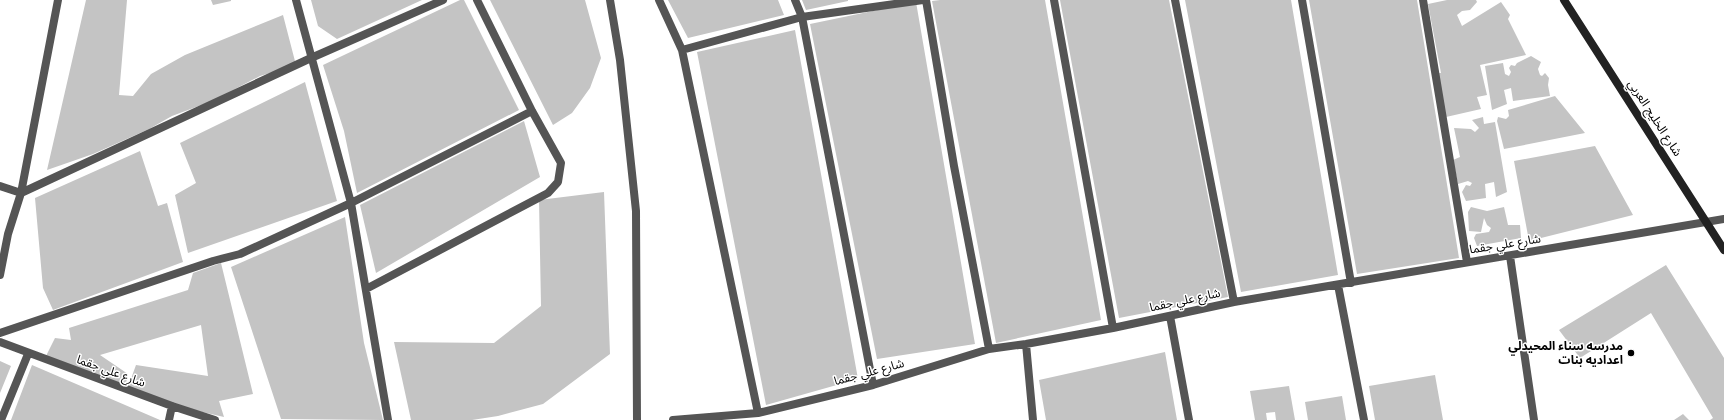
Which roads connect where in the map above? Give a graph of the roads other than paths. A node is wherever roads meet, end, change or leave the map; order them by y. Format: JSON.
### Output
{"nodes":[{"id":1,"x":58,"y":0,"type":"edge"},
{"id":2,"x":296,"y":0,"type":"edge"},
{"id":3,"x":443,"y":0,"type":"edge"},
{"id":4,"x":477,"y":0,"type":"edge"},
{"id":5,"x":610,"y":0,"type":"edge"},
{"id":6,"x":659,"y":0,"type":"edge"},
{"id":7,"x":795,"y":0,"type":"edge"},
{"id":8,"x":924,"y":0,"type":"edge"},
{"id":9,"x":1054,"y":0,"type":"edge"},
{"id":10,"x":1175,"y":0,"type":"edge"},
{"id":11,"x":1302,"y":0,"type":"edge"},
{"id":12,"x":1423,"y":0,"type":"edge"},
{"id":13,"x":1564,"y":0,"type":"edge"},
{"id":14,"x":802,"y":17,"type":"junction"},
{"id":15,"x":682,"y":50,"type":"junction"},
{"id":16,"x":311,"y":58,"type":"junction"},
{"id":17,"x":532,"y":111,"type":"junction"},
{"id":18,"x":0,"y":186,"type":"edge"},
{"id":19,"x":21,"y":193,"type":"junction"},
{"id":20,"x":351,"y":203,"type":"junction"},
{"id":21,"x":1724,"y":219,"type":"edge"},
{"id":22,"x":1707,"y":222,"type":"junction"},
{"id":23,"x":1724,"y":250,"type":"edge"},
{"id":24,"x":1510,"y":256,"type":"junction"},
{"id":25,"x":1467,"y":262,"type":"junction"},
{"id":26,"x":0,"y":275,"type":"edge"},
{"id":27,"x":1351,"y":283,"type":"junction"},
{"id":28,"x":1338,"y":285,"type":"junction"},
{"id":29,"x":366,"y":289,"type":"junction"},
{"id":30,"x":1234,"y":302,"type":"junction"},
{"id":31,"x":1170,"y":316,"type":"junction"},
{"id":32,"x":1114,"y":328,"type":"junction"},
{"id":33,"x":0,"y":333,"type":"edge"},
{"id":34,"x":0,"y":342,"type":"edge"},
{"id":35,"x":1026,"y":344,"type":"junction"},
{"id":36,"x":989,"y":349,"type":"junction"},
{"id":37,"x":28,"y":354,"type":"junction"},
{"id":38,"x":873,"y":384,"type":"junction"},
{"id":39,"x":172,"y":406,"type":"junction"},
{"id":40,"x":758,"y":413,"type":"junction"},
{"id":41,"x":1,"y":420,"type":"edge"},
{"id":42,"x":169,"y":420,"type":"edge"},
{"id":43,"x":215,"y":420,"type":"edge"},
{"id":44,"x":388,"y":420,"type":"edge"},
{"id":45,"x":637,"y":420,"type":"edge"},
{"id":46,"x":673,"y":420,"type":"edge"},
{"id":47,"x":1032,"y":420,"type":"edge"},
{"id":48,"x":1189,"y":420,"type":"edge"},
{"id":49,"x":1364,"y":420,"type":"edge"},
{"id":50,"x":1534,"y":420,"type":"edge"}],
"edges":[{"from":1,"to":19,"type":"street"},
{"from":2,"to":16,"type":"street"},
{"from":3,"to":16,"type":"street"},
{"from":4,"to":17,"type":"street"},
{"from":5,"to":45,"type":"street"},
{"from":6,"to":15,"type":"street"},
{"from":7,"to":14,"type":"street"},
{"from":8,"to":14,"type":"street"},
{"from":8,"to":36,"type":"street"},
{"from":9,"to":32,"type":"street"},
{"from":10,"to":30,"type":"street"},
{"from":11,"to":27,"type":"street"},
{"from":12,"to":25,"type":"street"},
{"from":13,"to":22,"type":"main road","name":"شارع الخليج العربي"},
{"from":14,"to":15,"type":"street"},
{"from":14,"to":38,"type":"street"},
{"from":15,"to":40,"type":"street"},
{"from":16,"to":19,"type":"street"},
{"from":16,"to":20,"type":"street"},
{"from":17,"to":20,"type":"street"},
{"from":17,"to":29,"type":"street"},
{"from":18,"to":19,"type":"street"},
{"from":19,"to":26,"type":"street"},
{"from":20,"to":29,"type":"street"},
{"from":20,"to":33,"type":"street"},
{"from":21,"to":22,"type":"street","name":"شارع علي جقما"},
{"from":22,"to":23,"type":"main road","name":"شارع الخليج العربي"},
{"from":22,"to":24,"type":"street","name":"شارع علي جقما"},
{"from":24,"to":25,"type":"street","name":"شارع علي جقما"},
{"from":24,"to":50,"type":"street"},
{"from":25,"to":27,"type":"street","name":"شارع علي جقما"},
{"from":27,"to":28,"type":"street","name":"شارع علي جقما"},
{"from":28,"to":30,"type":"street","name":"شارع علي جقما"},
{"from":28,"to":49,"type":"street"},
{"from":29,"to":44,"type":"street"},
{"from":30,"to":31,"type":"street","name":"شارع علي جقما"},
{"from":31,"to":32,"type":"street","name":"شارع علي جقما"},
{"from":31,"to":48,"type":"street"},
{"from":32,"to":35,"type":"street","name":"شارع علي جقما"},
{"from":34,"to":37,"type":"street","name":"شارع علي جقما"},
{"from":35,"to":36,"type":"street","name":"شارع علي جقما"},
{"from":35,"to":47,"type":"street"},
{"from":36,"to":38,"type":"street","name":"شارع علي جقما"},
{"from":37,"to":39,"type":"street","name":"شارع علي جقما"},
{"from":37,"to":41,"type":"street"},
{"from":38,"to":40,"type":"street","name":"شارع علي جقما"},
{"from":39,"to":42,"type":"street"},
{"from":39,"to":43,"type":"street","name":"شارع علي جقما"},
{"from":40,"to":46,"type":"street","name":"شارع علي جقما"}]}
